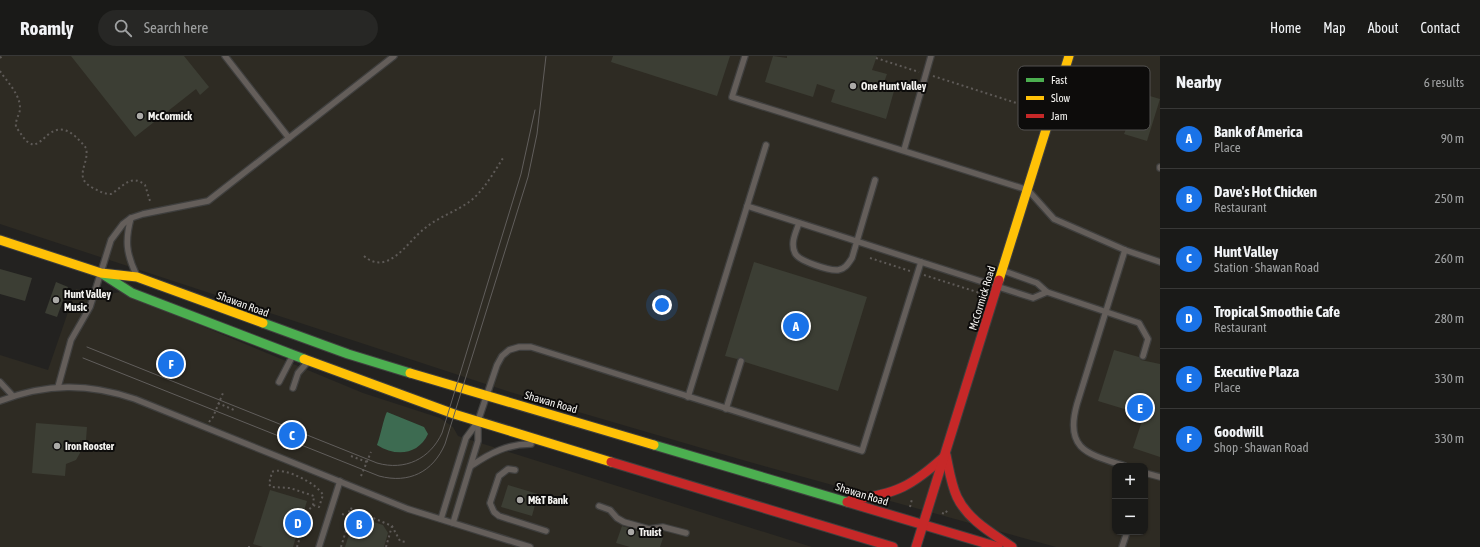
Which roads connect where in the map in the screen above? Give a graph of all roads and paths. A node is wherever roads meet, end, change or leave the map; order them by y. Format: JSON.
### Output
{"nodes":[{"id":1,"x":225,"y":56,"type":"edge"},
{"id":2,"x":394,"y":56,"type":"edge"},
{"id":3,"x":745,"y":56,"type":"edge"},
{"id":4,"x":931,"y":56,"type":"edge"},
{"id":5,"x":1069,"y":56,"type":"edge"},
{"id":6,"x":876,"y":58,"type":"dead end"},
{"id":7,"x":1066,"y":66,"type":"edge"},
{"id":8,"x":0,"y":72,"type":"edge"},
{"id":9,"x":926,"y":74,"type":"junction"},
{"id":10,"x":1018,"y":104,"type":"edge"},
{"id":11,"x":1046,"y":130,"type":"edge"},
{"id":12,"x":289,"y":138,"type":"junction"},
{"id":13,"x":766,"y":145,"type":"dead end"},
{"id":14,"x":904,"y":150,"type":"junction"},
{"id":15,"x":504,"y":158,"type":"dead end"},
{"id":16,"x":875,"y":180,"type":"dead end"},
{"id":17,"x":1028,"y":190,"type":"junction"},
{"id":18,"x":150,"y":200,"type":"dead end"},
{"id":19,"x":747,"y":206,"type":"junction"},
{"id":20,"x":131,"y":218,"type":"junction"},
{"id":21,"x":799,"y":223,"type":"junction"},
{"id":22,"x":0,"y":240,"type":"edge"},
{"id":23,"x":857,"y":241,"type":"junction"},
{"id":24,"x":1125,"y":250,"type":"junction"},
{"id":25,"x":364,"y":256,"type":"dead end"},
{"id":26,"x":921,"y":262,"type":"junction"},
{"id":27,"x":1160,"y":262,"type":"edge"},
{"id":28,"x":1003,"y":270,"type":"junction"},
{"id":29,"x":101,"y":273,"type":"junction"},
{"id":30,"x":137,"y":277,"type":"junction"},
{"id":31,"x":998,"y":286,"type":"junction"},
{"id":32,"x":1047,"y":292,"type":"junction"},
{"id":33,"x":1105,"y":311,"type":"junction"},
{"id":34,"x":301,"y":338,"type":"junction"},
{"id":35,"x":293,"y":355,"type":"junction"},
{"id":36,"x":1143,"y":356,"type":"dead end"},
{"id":37,"x":741,"y":361,"type":"dead end"},
{"id":38,"x":309,"y":362,"type":"junction"},
{"id":39,"x":0,"y":382,"type":"edge"},
{"id":40,"x":279,"y":382,"type":"dead end"},
{"id":41,"x":58,"y":387,"type":"junction"},
{"id":42,"x":293,"y":388,"type":"dead end"},
{"id":43,"x":223,"y":393,"type":"dead end"},
{"id":44,"x":13,"y":396,"type":"junction"},
{"id":45,"x":486,"y":396,"type":"junction"},
{"id":46,"x":688,"y":397,"type":"junction"},
{"id":47,"x":0,"y":401,"type":"edge"},
{"id":48,"x":218,"y":403,"type":"junction"},
{"id":49,"x":726,"y":409,"type":"junction"},
{"id":50,"x":234,"y":410,"type":"dead end"},
{"id":51,"x":478,"y":421,"type":"junction"},
{"id":52,"x":300,"y":424,"type":"dead end"},
{"id":53,"x":204,"y":426,"type":"junction"},
{"id":54,"x":556,"y":445,"type":"junction"},
{"id":55,"x":290,"y":449,"type":"dead end"},
{"id":56,"x":371,"y":452,"type":"dead end"},
{"id":57,"x":946,"y":455,"type":"junction"},
{"id":58,"x":351,"y":456,"type":"dead end"},
{"id":59,"x":367,"y":462,"type":"junction"},
{"id":60,"x":1116,"y":463,"type":"edge"},
{"id":61,"x":470,"y":466,"type":"junction"},
{"id":62,"x":515,"y":470,"type":"dead end"},
{"id":63,"x":1148,"y":474,"type":"edge"},
{"id":64,"x":361,"y":476,"type":"dead end"},
{"id":65,"x":1160,"y":478,"type":"edge"},
{"id":66,"x":340,"y":481,"type":"junction"},
{"id":67,"x":843,"y":501,"type":"junction"},
{"id":68,"x":313,"y":505,"type":"junction"},
{"id":69,"x":599,"y":506,"type":"dead end"},
{"id":70,"x":953,"y":506,"type":"dead end"},
{"id":71,"x":942,"y":513,"type":"dead end"},
{"id":72,"x":307,"y":514,"type":"junction"},
{"id":73,"x":342,"y":514,"type":"dead end"},
{"id":74,"x":312,"y":515,"type":"dead end"},
{"id":75,"x":348,"y":516,"type":"junction"},
{"id":76,"x":440,"y":519,"type":"junction"},
{"id":77,"x":453,"y":523,"type":"junction"},
{"id":78,"x":924,"y":525,"type":"junction"},
{"id":79,"x":392,"y":526,"type":"junction"},
{"id":80,"x":546,"y":531,"type":"dead end"},
{"id":81,"x":686,"y":533,"type":"dead end"},
{"id":82,"x":1126,"y":535,"type":"edge"},
{"id":83,"x":406,"y":542,"type":"dead end"},
{"id":84,"x":297,"y":547,"type":"edge"},
{"id":85,"x":319,"y":547,"type":"edge"},
{"id":86,"x":341,"y":547,"type":"edge"},
{"id":87,"x":386,"y":547,"type":"edge"},
{"id":88,"x":530,"y":547,"type":"edge"},
{"id":89,"x":893,"y":547,"type":"edge"},
{"id":90,"x":916,"y":547,"type":"edge"},
{"id":91,"x":998,"y":547,"type":"edge"},
{"id":92,"x":1012,"y":547,"type":"edge"},
{"id":93,"x":1122,"y":547,"type":"edge"}],
"edges":[{"from":1,"to":12,"type":"lane"},
{"from":2,"to":12,"type":"lane"},
{"from":3,"to":14,"type":"lane"},
{"from":4,"to":9,"type":"lane"},
{"from":5,"to":7,"type":"main road","name":"McCormick Road"},
{"from":6,"to":9,"type":"path"},
{"from":8,"to":18,"type":"path"},
{"from":9,"to":10,"type":"path"},
{"from":9,"to":14,"type":"lane"},
{"from":11,"to":17,"type":"main road","name":"McCormick Road"},
{"from":12,"to":20,"type":"lane"},
{"from":13,"to":19,"type":"lane"},
{"from":14,"to":17,"type":"lane"},
{"from":15,"to":25,"type":"path"},
{"from":16,"to":23,"type":"lane"},
{"from":17,"to":24,"type":"lane"},
{"from":17,"to":28,"type":"main road","name":"McCormick Road"},
{"from":19,"to":21,"type":"lane"},
{"from":19,"to":46,"type":"lane"},
{"from":20,"to":29,"type":"lane"},
{"from":20,"to":30,"type":"lane"},
{"from":21,"to":23,"type":"lane"},
{"from":21,"to":23,"type":"lane"},
{"from":22,"to":29,"type":"main road","name":"Shawan Road"},
{"from":23,"to":26,"type":"lane"},
{"from":24,"to":27,"type":"lane"},
{"from":24,"to":33,"type":"lane"},
{"from":26,"to":31,"type":"lane"},
{"from":26,"to":49,"type":"lane"},
{"from":28,"to":31,"type":"main road","name":"McCormick Road"},
{"from":28,"to":32,"type":"lane"},
{"from":29,"to":30,"type":"main road","name":"Shawan Road"},
{"from":29,"to":35,"type":"main road","name":"Shawan Road"},
{"from":29,"to":41,"type":"lane"},
{"from":30,"to":34,"type":"main road","name":"Shawan Road"},
{"from":31,"to":32,"type":"lane"},
{"from":31,"to":57,"type":"main road","name":"McCormick Road"},
{"from":32,"to":33,"type":"lane"},
{"from":33,"to":36,"type":"lane"},
{"from":33,"to":60,"type":"lane"},
{"from":34,"to":35,"type":"main road"},
{"from":34,"to":45,"type":"main road","name":"Shawan Road"},
{"from":35,"to":38,"type":"main road","name":"Shawan Road"},
{"from":35,"to":40,"type":"lane"},
{"from":37,"to":49,"type":"lane"},
{"from":38,"to":42,"type":"lane"},
{"from":38,"to":51,"type":"main road","name":"Shawan Road"},
{"from":39,"to":44,"type":"lane"},
{"from":41,"to":44,"type":"lane"},
{"from":41,"to":53,"type":"lane"},
{"from":43,"to":48,"type":"path"},
{"from":44,"to":47,"type":"lane"},
{"from":45,"to":46,"type":"lane"},
{"from":45,"to":51,"type":"lane"},
{"from":45,"to":67,"type":"main road","name":"Shawan Road"},
{"from":46,"to":49,"type":"lane"},
{"from":48,"to":50,"type":"path"},
{"from":48,"to":53,"type":"path"},
{"from":51,"to":54,"type":"main road","name":"Shawan Road"},
{"from":51,"to":61,"type":"lane"},
{"from":51,"to":76,"type":"lane"},
{"from":52,"to":55,"type":"path"},
{"from":53,"to":66,"type":"lane"},
{"from":54,"to":61,"type":"lane"},
{"from":54,"to":89,"type":"main road","name":"Shawan Road"},
{"from":56,"to":59,"type":"path"},
{"from":57,"to":67,"type":"main road"},
{"from":57,"to":78,"type":"main road","name":"McCormick Road"},
{"from":57,"to":92,"type":"main road"},
{"from":58,"to":59,"type":"path"},
{"from":59,"to":64,"type":"path"},
{"from":61,"to":77,"type":"lane"},
{"from":62,"to":80,"type":"lane"},
{"from":63,"to":65,"type":"lane"},
{"from":66,"to":76,"type":"lane"},
{"from":66,"to":85,"type":"lane"},
{"from":67,"to":78,"type":"main road","name":"Shawan Road"},
{"from":68,"to":68,"type":"path"},
{"from":68,"to":72,"type":"path"},
{"from":69,"to":81,"type":"lane"},
{"from":70,"to":71,"type":"path"},
{"from":72,"to":74,"type":"path"},
{"from":72,"to":84,"type":"path"},
{"from":73,"to":75,"type":"path"},
{"from":75,"to":79,"type":"path"},
{"from":75,"to":86,"type":"path"},
{"from":76,"to":77,"type":"lane"},
{"from":77,"to":88,"type":"lane"},
{"from":78,"to":90,"type":"main road","name":"McCormick Road"},
{"from":78,"to":91,"type":"main road","name":"Shawan Road"},
{"from":79,"to":83,"type":"path"},
{"from":79,"to":87,"type":"path"},
{"from":82,"to":93,"type":"lane"}]}
